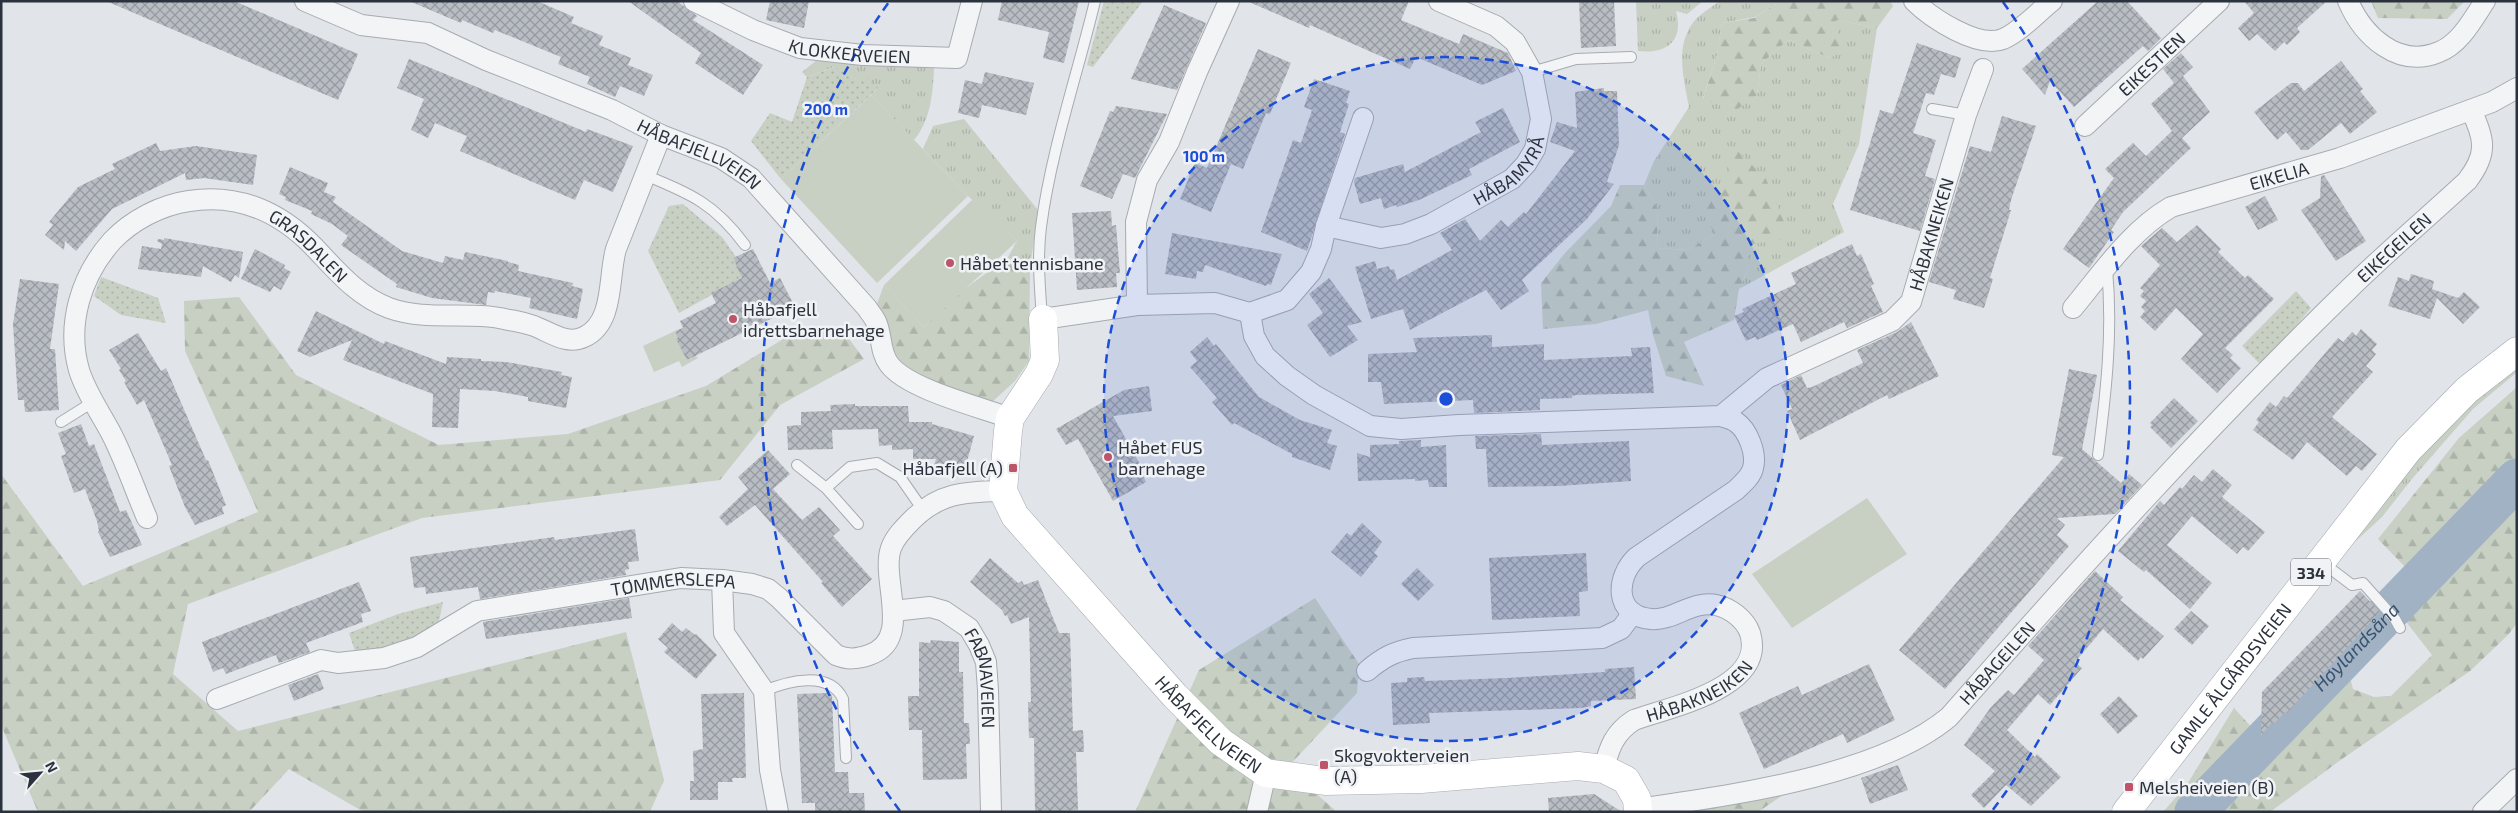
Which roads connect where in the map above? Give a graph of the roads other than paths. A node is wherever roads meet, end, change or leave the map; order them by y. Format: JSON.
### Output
{"nodes":[{"id":1,"x":305,"y":1,"type":"edge"},
{"id":2,"x":694,"y":1,"type":"edge"},
{"id":3,"x":972,"y":1,"type":"edge"},
{"id":4,"x":1095,"y":1,"type":"edge"},
{"id":5,"x":1230,"y":1,"type":"edge"},
{"id":6,"x":1439,"y":1,"type":"edge"},
{"id":7,"x":1914,"y":1,"type":"edge"},
{"id":8,"x":2052,"y":1,"type":"edge"},
{"id":9,"x":2219,"y":1,"type":"edge"},
{"id":10,"x":2348,"y":1,"type":"edge"},
{"id":11,"x":2485,"y":1,"type":"edge"},
{"id":12,"x":1631,"y":57,"type":"dead end"},
{"id":13,"x":1983,"y":69,"type":"dead end"},
{"id":14,"x":1532,"y":72,"type":"junction"},
{"id":15,"x":2517,"y":88,"type":"edge"},
{"id":16,"x":1932,"y":109,"type":"dead end"},
{"id":17,"x":2471,"y":110,"type":"junction"},
{"id":18,"x":1966,"y":115,"type":"junction"},
{"id":19,"x":1363,"y":118,"type":"dead end"},
{"id":20,"x":2085,"y":126,"type":"dead end"},
{"id":21,"x":661,"y":135,"type":"junction"},
{"id":22,"x":645,"y":175,"type":"junction"},
{"id":23,"x":1326,"y":226,"type":"junction"},
{"id":24,"x":745,"y":245,"type":"dead end"},
{"id":25,"x":2107,"y":268,"type":"junction"},
{"id":26,"x":1137,"y":305,"type":"junction"},
{"id":27,"x":2073,"y":308,"type":"dead end"},
{"id":28,"x":1250,"y":314,"type":"junction"},
{"id":29,"x":1042,"y":319,"type":"junction"},
{"id":30,"x":2517,"y":351,"type":"edge"},
{"id":31,"x":2268,"y":370,"type":"joint"},
{"id":32,"x":93,"y":402,"type":"junction"},
{"id":33,"x":1721,"y":416,"type":"junction"},
{"id":34,"x":1010,"y":418,"type":"junction"},
{"id":35,"x":61,"y":422,"type":"dead end"},
{"id":36,"x":2098,"y":455,"type":"dead end"},
{"id":37,"x":797,"y":465,"type":"dead end"},
{"id":38,"x":826,"y":488,"type":"junction"},
{"id":39,"x":1003,"y":491,"type":"junction"},
{"id":40,"x":923,"y":510,"type":"junction"},
{"id":41,"x":148,"y":518,"type":"dead end"},
{"id":42,"x":858,"y":524,"type":"dead end"},
{"id":43,"x":2320,"y":561,"type":"junction"},
{"id":44,"x":722,"y":580,"type":"junction"},
{"id":45,"x":893,"y":611,"type":"junction"},
{"id":46,"x":1633,"y":612,"type":"junction"},
{"id":47,"x":2397,"y":623,"type":"dead end"},
{"id":48,"x":1367,"y":671,"type":"dead end"},
{"id":49,"x":764,"y":691,"type":"junction"},
{"id":50,"x":217,"y":699,"type":"dead end"},
{"id":51,"x":846,"y":758,"type":"dead end"},
{"id":52,"x":1604,"y":769,"type":"junction"},
{"id":53,"x":1266,"y":773,"type":"junction"},
{"id":54,"x":2517,"y":779,"type":"edge"},
{"id":55,"x":1638,"y":810,"type":"edge"},
{"id":56,"x":778,"y":812,"type":"edge"},
{"id":57,"x":991,"y":812,"type":"edge"},
{"id":58,"x":1257,"y":812,"type":"edge"},
{"id":59,"x":2126,"y":812,"type":"edge"},
{"id":60,"x":2483,"y":812,"type":"edge"}],
"edges":[{"from":1,"to":21,"type":"street","name":"HÅBAFJELLVEIEN"},
{"from":2,"to":3,"type":"street","name":"KLOKKERVEIEN"},
{"from":4,"to":29,"type":"lane"},
{"from":5,"to":26,"type":"street"},
{"from":6,"to":14,"type":"street","name":"HÅBAMYRÅ"},
{"from":7,"to":8,"type":"street"},
{"from":9,"to":20,"type":"street","name":"EIKESTIEN"},
{"from":10,"to":11,"type":"street"},
{"from":12,"to":14,"type":"lane"},
{"from":13,"to":18,"type":"street","name":"HÅBAKNEIKEN"},
{"from":14,"to":23,"type":"street","name":"HÅBAMYRÅ"},
{"from":15,"to":17,"type":"street","name":"EIKELIA"},
{"from":16,"to":18,"type":"lane"},
{"from":17,"to":25,"type":"street","name":"EIKELIA"},
{"from":17,"to":31,"type":"street","name":"EIKEGEILEN"},
{"from":18,"to":33,"type":"street","name":"HÅBAKNEIKEN"},
{"from":19,"to":23,"type":"street"},
{"from":21,"to":22,"type":"street","name":"GRASDALEN"},
{"from":21,"to":34,"type":"street","name":"HÅBAFJELLVEIEN"},
{"from":22,"to":24,"type":"lane"},
{"from":22,"to":32,"type":"street","name":"GRASDALEN"},
{"from":23,"to":28,"type":"street"},
{"from":25,"to":27,"type":"street","name":"EIKELIA"},
{"from":25,"to":36,"type":"lane"},
{"from":26,"to":28,"type":"street"},
{"from":26,"to":29,"type":"street"},
{"from":28,"to":33,"type":"street"},
{"from":29,"to":34,"type":"street"},
{"from":30,"to":43,"type":"street","name":"GAMLE ÅLGÅRDSVEIEN","number":"334"},
{"from":31,"to":55,"type":"street","name":"HÅBAGEILEN"},
{"from":32,"to":35,"type":"lane"},
{"from":32,"to":41,"type":"street","name":"GRASDALEN"},
{"from":33,"to":46,"type":"street"},
{"from":34,"to":39,"type":"street"},
{"from":37,"to":38,"type":"lane"},
{"from":38,"to":40,"type":"lane"},
{"from":38,"to":42,"type":"lane"},
{"from":39,"to":40,"type":"street","name":"TØMMERSLEPA"},
{"from":39,"to":53,"type":"street","name":"HÅBAFJELLVEIEN"},
{"from":40,"to":45,"type":"street","name":"TØMMERSLEPA"},
{"from":43,"to":47,"type":"lane"},
{"from":43,"to":59,"type":"street","name":"GAMLE ÅLGÅRDSVEIEN","number":"334"},
{"from":44,"to":45,"type":"street","name":"TØMMERSLEPA"},
{"from":44,"to":49,"type":"street"},
{"from":44,"to":50,"type":"street","name":"TØMMERSLEPA"},
{"from":45,"to":57,"type":"street","name":"FABNAVEIEN"},
{"from":46,"to":48,"type":"street"},
{"from":46,"to":52,"type":"street","name":"HÅBAKNEIKEN"},
{"from":49,"to":51,"type":"lane"},
{"from":49,"to":56,"type":"street"},
{"from":52,"to":53,"type":"street","name":"HÅBAFJELLVEIEN"},
{"from":52,"to":55,"type":"street","name":"HÅBAFJELLVEIEN"},
{"from":53,"to":58,"type":"street"},
{"from":54,"to":60,"type":"street"}]}
